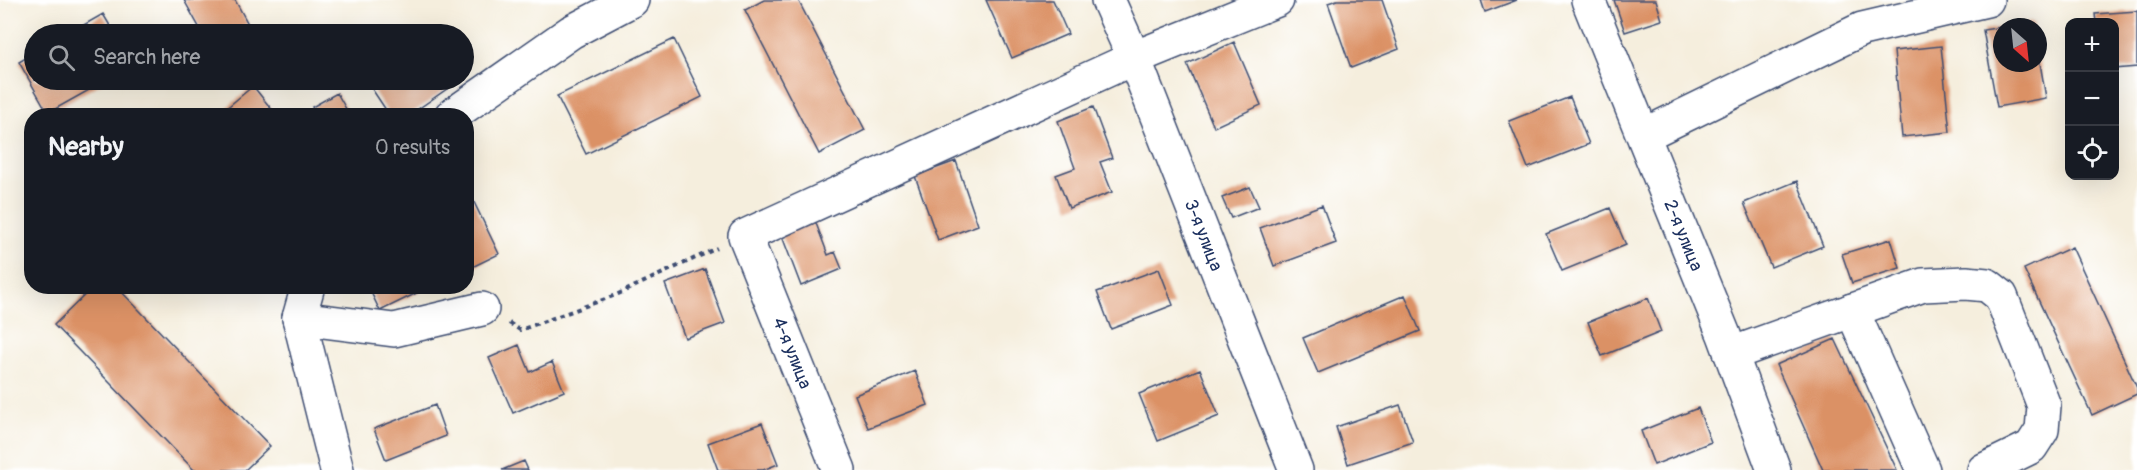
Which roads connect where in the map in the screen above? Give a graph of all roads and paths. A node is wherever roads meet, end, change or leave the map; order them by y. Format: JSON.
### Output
{"nodes":[{"id":1,"x":632,"y":0,"type":"edge"},
{"id":2,"x":1108,"y":0,"type":"edge"},
{"id":3,"x":1277,"y":0,"type":"edge"},
{"id":4,"x":1588,"y":0,"type":"edge"},
{"id":5,"x":1987,"y":0,"type":"edge"},
{"id":6,"x":1134,"y":58,"type":"junction"},
{"id":7,"x":462,"y":108,"type":"edge"},
{"id":8,"x":1644,"y":135,"type":"junction"},
{"id":9,"x":745,"y":236,"type":"junction"},
{"id":10,"x":306,"y":294,"type":"edge"},
{"id":11,"x":482,"y":309,"type":"joint"},
{"id":12,"x":1852,"y":310,"type":"junction"},
{"id":13,"x":299,"y":318,"type":"junction"},
{"id":14,"x":1731,"y":354,"type":"junction"},
{"id":15,"x":337,"y":470,"type":"edge"},
{"id":16,"x":839,"y":470,"type":"edge"},
{"id":17,"x":1296,"y":470,"type":"edge"},
{"id":18,"x":1774,"y":470,"type":"edge"},
{"id":19,"x":1923,"y":470,"type":"edge"},
{"id":20,"x":1984,"y":470,"type":"edge"}],
"edges":[{"from":1,"to":7,"type":"street"},
{"from":2,"to":6,"type":"street","name":"3-я улица"},
{"from":3,"to":6,"type":"street"},
{"from":4,"to":8,"type":"street","name":"2-я улица"},
{"from":5,"to":8,"type":"street"},
{"from":6,"to":9,"type":"street"},
{"from":6,"to":17,"type":"street","name":"3-я улица"},
{"from":8,"to":14,"type":"street","name":"2-я улица"},
{"from":9,"to":11,"type":"path"},
{"from":9,"to":16,"type":"street","name":"4-я улица"},
{"from":10,"to":13,"type":"street"},
{"from":11,"to":13,"type":"street"},
{"from":12,"to":14,"type":"street"},
{"from":12,"to":19,"type":"street"},
{"from":12,"to":20,"type":"street"},
{"from":13,"to":15,"type":"street"},
{"from":14,"to":18,"type":"street","name":"2-я улица"}]}
